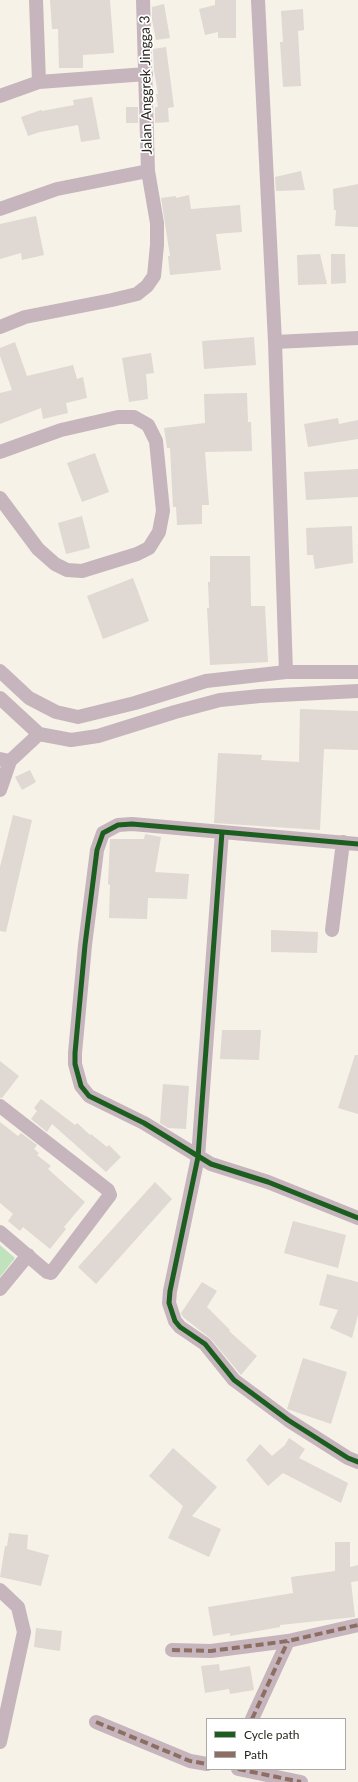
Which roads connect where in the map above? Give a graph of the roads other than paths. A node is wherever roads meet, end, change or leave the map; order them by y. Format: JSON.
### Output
{"nodes":[{"id":1,"x":36,"y":0,"type":"edge"},
{"id":2,"x":143,"y":0,"type":"edge"},
{"id":3,"x":258,"y":0,"type":"edge"},
{"id":4,"x":146,"y":74,"type":"junction"},
{"id":5,"x":39,"y":82,"type":"junction"},
{"id":6,"x":0,"y":96,"type":"edge"},
{"id":7,"x":148,"y":171,"type":"junction"},
{"id":8,"x":0,"y":209,"type":"edge"},
{"id":9,"x":0,"y":327,"type":"edge"},
{"id":10,"x":358,"y":338,"type":"edge"},
{"id":11,"x":275,"y":342,"type":"junction"},
{"id":12,"x":0,"y":452,"type":"edge"},
{"id":13,"x":0,"y":498,"type":"edge"},
{"id":14,"x":0,"y":672,"type":"edge"},
{"id":15,"x":286,"y":672,"type":"junction"},
{"id":16,"x":358,"y":672,"type":"edge"},
{"id":17,"x":358,"y":692,"type":"edge"},
{"id":18,"x":0,"y":698,"type":"edge"},
{"id":19,"x":39,"y":734,"type":"junction"},
{"id":20,"x":5,"y":760,"type":"edge"},
{"id":21,"x":0,"y":790,"type":"edge"},
{"id":22,"x":222,"y":832,"type":"junction"},
{"id":23,"x":343,"y":842,"type":"junction"},
{"id":24,"x":358,"y":844,"type":"edge"},
{"id":25,"x":332,"y":930,"type":"dead end"},
{"id":26,"x":0,"y":1106,"type":"edge"},
{"id":27,"x":198,"y":1157,"type":"junction"},
{"id":28,"x":358,"y":1218,"type":"edge"},
{"id":29,"x":0,"y":1232,"type":"edge"},
{"id":30,"x":28,"y":1255,"type":"junction"},
{"id":31,"x":0,"y":1289,"type":"edge"},
{"id":32,"x":358,"y":1462,"type":"edge"},
{"id":33,"x":0,"y":1590,"type":"edge"},
{"id":34,"x":358,"y":1626,"type":"edge"},
{"id":35,"x":288,"y":1641,"type":"junction"},
{"id":36,"x":172,"y":1650,"type":"dead end"},
{"id":37,"x":252,"y":1718,"type":"edge"},
{"id":38,"x":96,"y":1722,"type":"dead end"},
{"id":39,"x":0,"y":1742,"type":"edge"},
{"id":40,"x":206,"y":1764,"type":"edge"},
{"id":41,"x":243,"y":1770,"type":"edge"},
{"id":42,"x":301,"y":1782,"type":"edge"}],
"edges":[{"from":1,"to":5,"type":"street"},
{"from":2,"to":4,"type":"street","name":"Jalan Anggrek Jingga 3"},
{"from":3,"to":11,"type":"street"},
{"from":4,"to":5,"type":"street"},
{"from":4,"to":7,"type":"street","name":"Jalan Anggrek Jingga 3"},
{"from":5,"to":6,"type":"street"},
{"from":7,"to":8,"type":"street"},
{"from":7,"to":9,"type":"street","name":"Jalan Anggrek Jingga 3"},
{"from":10,"to":11,"type":"street"},
{"from":11,"to":15,"type":"street"},
{"from":12,"to":13,"type":"street"},
{"from":14,"to":15,"type":"street"},
{"from":15,"to":16,"type":"street"},
{"from":17,"to":19,"type":"street"},
{"from":18,"to":19,"type":"street"},
{"from":19,"to":20,"type":"street"},
{"from":20,"to":21,"type":"street"},
{"from":22,"to":23,"type":"street"},
{"from":22,"to":27,"type":"street"},
{"from":22,"to":27,"type":"street"},
{"from":23,"to":24,"type":"street"},
{"from":23,"to":25,"type":"street"},
{"from":26,"to":30,"type":"street"},
{"from":27,"to":28,"type":"street"},
{"from":27,"to":32,"type":"street"},
{"from":29,"to":30,"type":"street"},
{"from":30,"to":31,"type":"street"},
{"from":33,"to":39,"type":"street"},
{"from":34,"to":35,"type":"street"},
{"from":35,"to":36,"type":"street"},
{"from":35,"to":37,"type":"street"},
{"from":38,"to":40,"type":"street"},
{"from":41,"to":42,"type":"street"}]}
